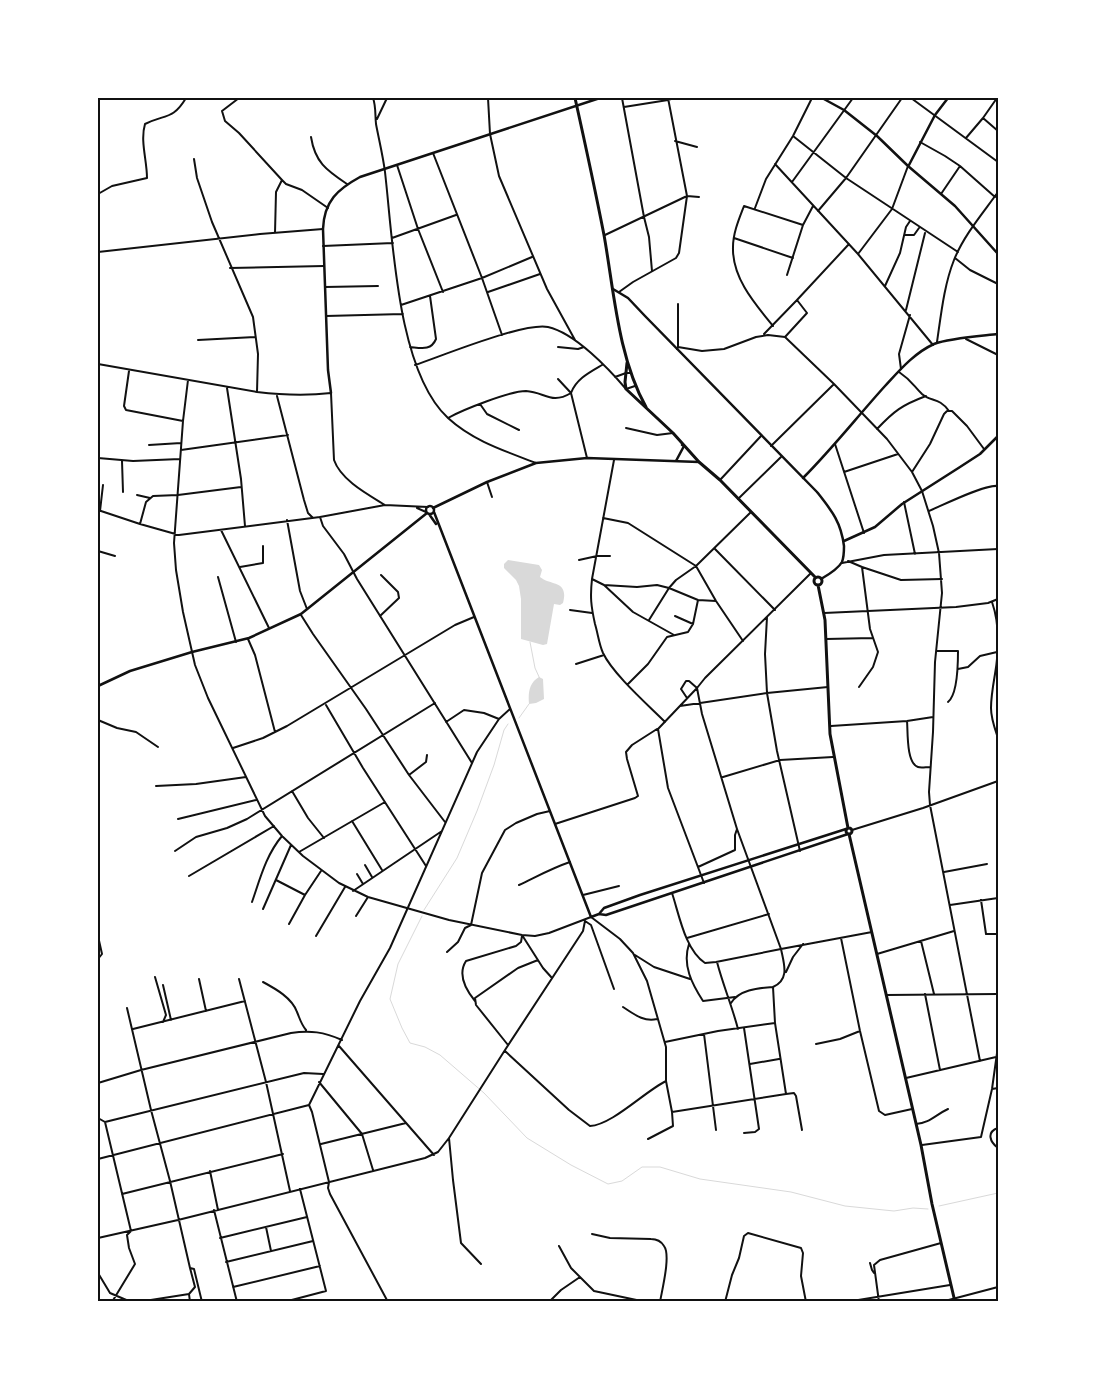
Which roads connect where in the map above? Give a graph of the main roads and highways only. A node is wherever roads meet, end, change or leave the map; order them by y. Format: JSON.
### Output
{"nodes":[{"id":1,"x":575,"y":98,"type":"edge"},
{"id":2,"x":627,"y":360,"type":"junction"},
{"id":3,"x":646,"y":407,"type":"junction"},
{"id":4,"x":816,"y":578,"type":"junction"},
{"id":5,"x":818,"y":585,"type":"junction"},
{"id":6,"x":955,"y":1300,"type":"edge"}],
"edges":[{"from":1,"to":2,"type":"highway"},
{"from":2,"to":3,"type":"highway"},
{"from":2,"to":3,"type":"highway"},
{"from":3,"to":4,"type":"highway"},
{"from":4,"to":5,"type":"highway"},
{"from":4,"to":5,"type":"highway"},
{"from":5,"to":6,"type":"highway"}]}
